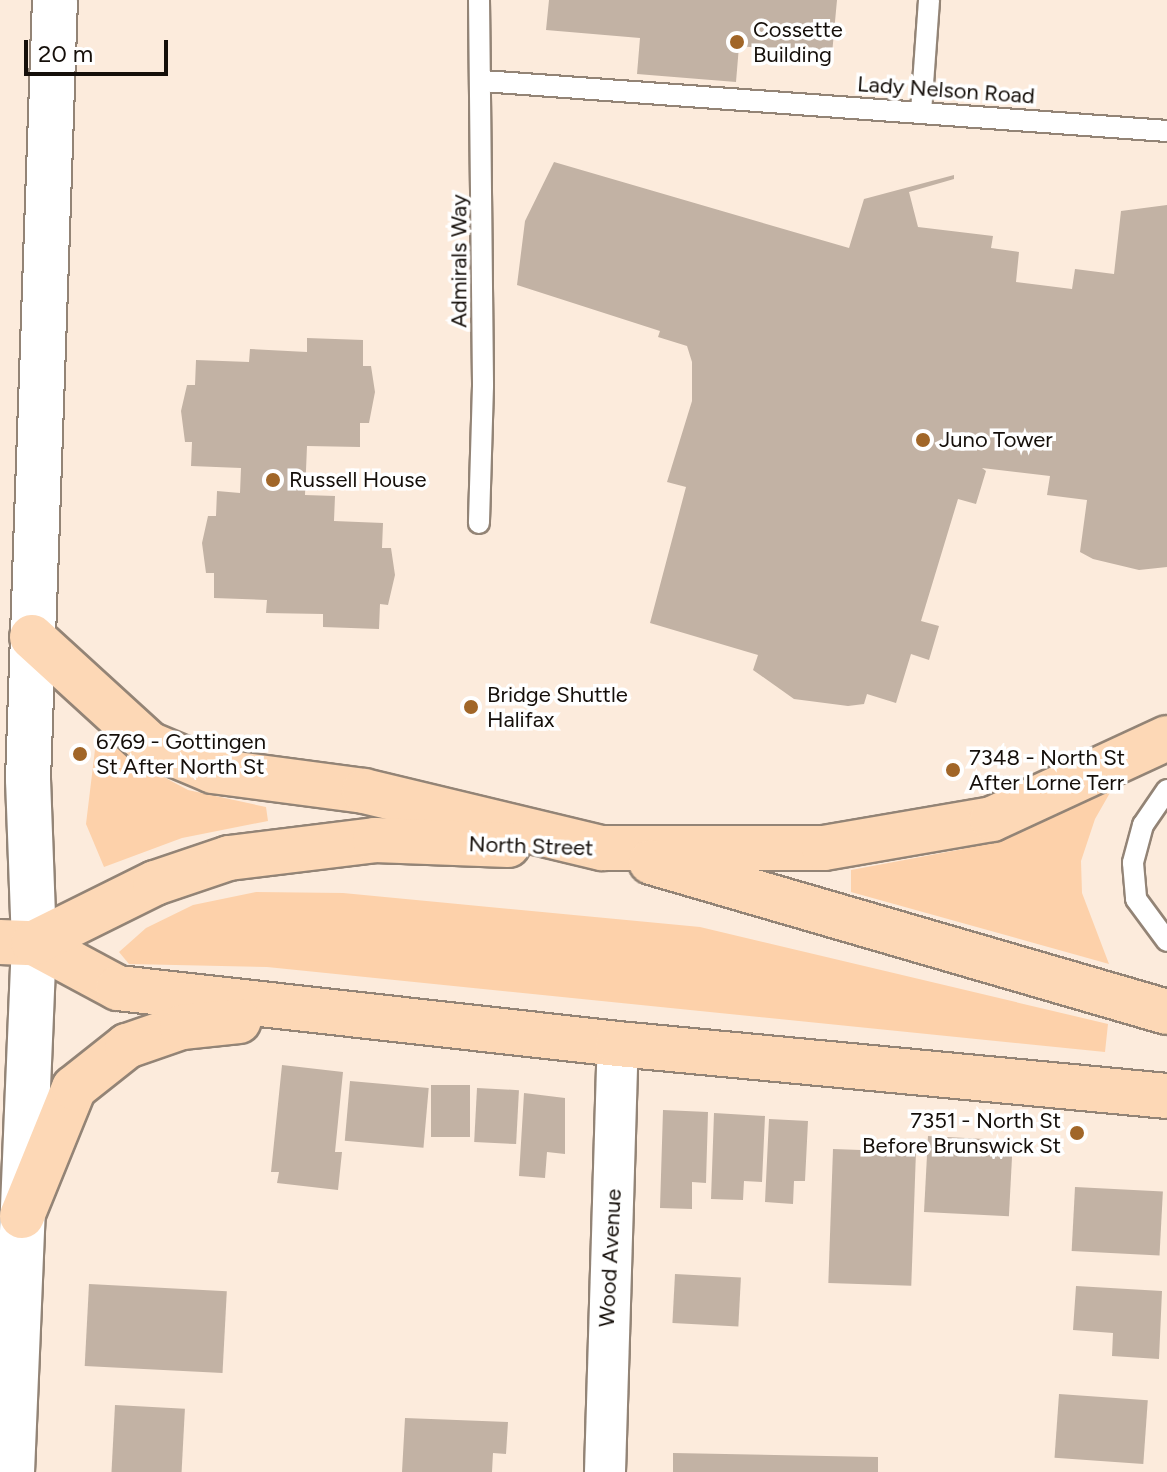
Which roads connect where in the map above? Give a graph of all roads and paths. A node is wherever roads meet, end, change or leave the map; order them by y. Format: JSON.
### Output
{"nodes":[{"id":1,"x":55,"y":0,"type":"edge"},
{"id":2,"x":479,"y":0,"type":"edge"},
{"id":3,"x":929,"y":0,"type":"edge"},
{"id":4,"x":483,"y":81,"type":"junction"},
{"id":5,"x":921,"y":112,"type":"junction"},
{"id":6,"x":1167,"y":131,"type":"edge"},
{"id":7,"x":479,"y":523,"type":"dead end"},
{"id":8,"x":32,"y":637,"type":"junction"},
{"id":9,"x":1167,"y":738,"type":"edge"},
{"id":10,"x":1167,"y":790,"type":"edge"},
{"id":11,"x":602,"y":848,"type":"junction"},
{"id":12,"x":1167,"y":941,"type":"edge"},
{"id":13,"x":17,"y":942,"type":"edge"},
{"id":14,"x":1167,"y":1012,"type":"edge"},
{"id":15,"x":317,"y":1013,"type":"junction"},
{"id":16,"x":618,"y":1044,"type":"junction"},
{"id":17,"x":1167,"y":1096,"type":"edge"},
{"id":18,"x":22,"y":1216,"type":"junction"},
{"id":19,"x":12,"y":1472,"type":"edge"},
{"id":20,"x":605,"y":1472,"type":"edge"}],
"edges":[{"from":1,"to":8,"type":"main road"},
{"from":2,"to":4,"type":"lane","name":"Admirals Way"},
{"from":3,"to":5,"type":"lane"},
{"from":4,"to":5,"type":"lane","name":"Lady Nelson Road"},
{"from":4,"to":7,"type":"lane","name":"Admirals Way"},
{"from":5,"to":6,"type":"lane","name":"Lady Nelson Road"},
{"from":8,"to":11,"type":"main road"},
{"from":8,"to":13,"type":"main road"},
{"from":9,"to":11,"type":"main road"},
{"from":10,"to":12,"type":"lane"},
{"from":11,"to":13,"type":"main road","name":"North Street"},
{"from":11,"to":14,"type":"main road","name":"North Street"},
{"from":13,"to":15,"type":"main road"},
{"from":13,"to":18,"type":"main road"},
{"from":15,"to":16,"type":"main road"},
{"from":15,"to":18,"type":"main road"},
{"from":16,"to":17,"type":"main road"},
{"from":16,"to":20,"type":"street","name":"Wood Avenue"},
{"from":18,"to":19,"type":"main road"}]}
